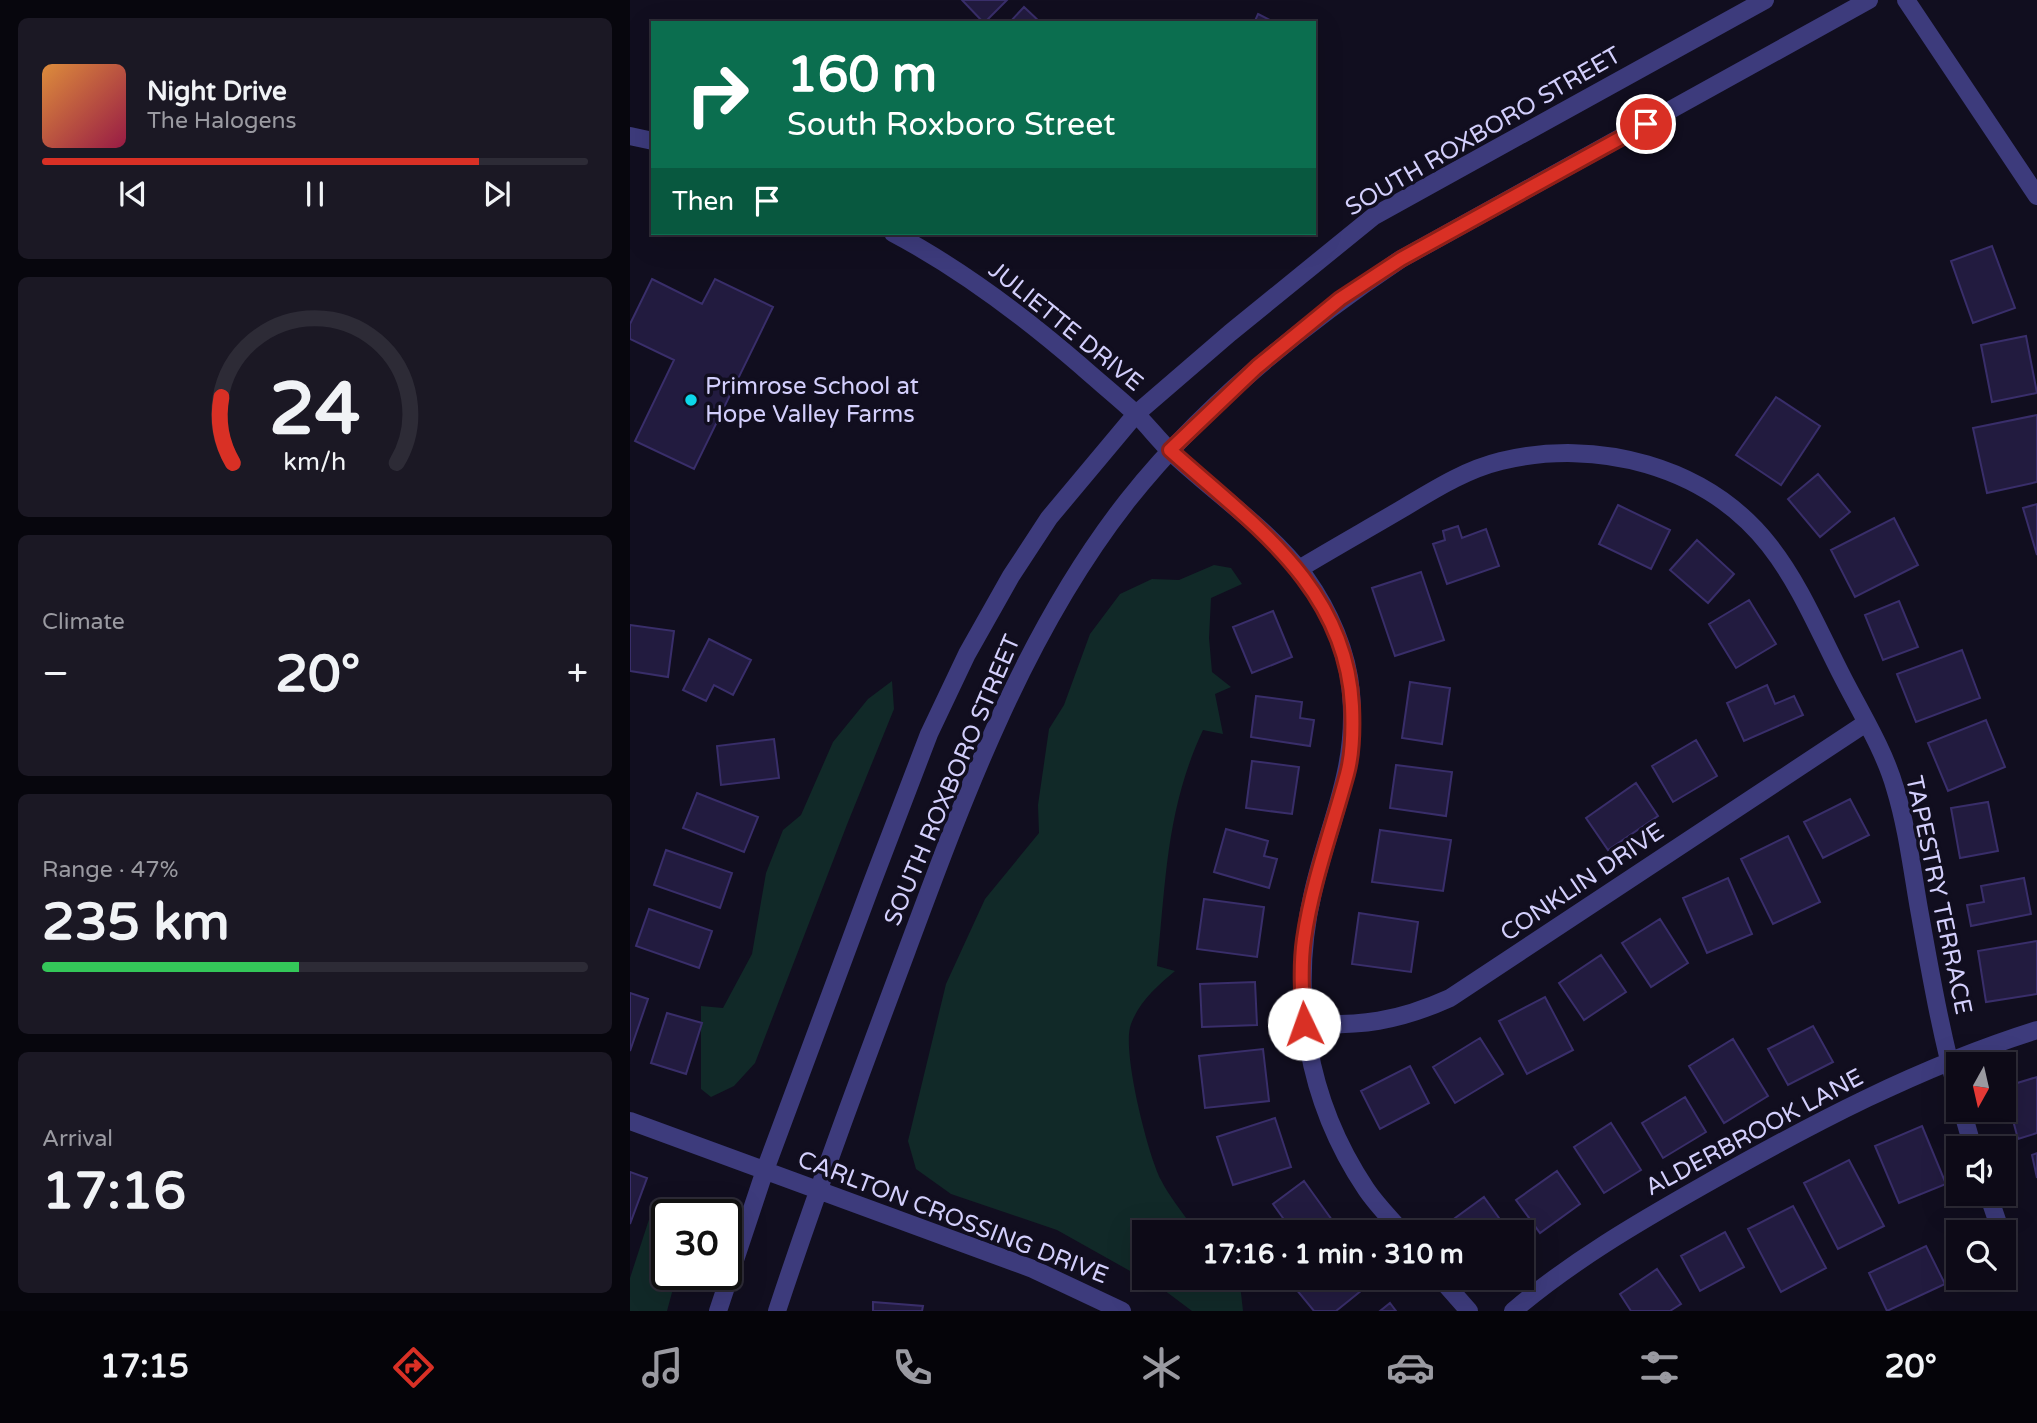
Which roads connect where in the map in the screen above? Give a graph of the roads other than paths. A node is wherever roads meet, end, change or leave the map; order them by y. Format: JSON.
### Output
{"nodes":[{"id":1,"x":1765,"y":0,"type":"edge"},
{"id":2,"x":1869,"y":0,"type":"edge"},
{"id":3,"x":1906,"y":0,"type":"edge"},
{"id":4,"x":630,"y":136,"type":"edge"},
{"id":5,"x":651,"y":141,"type":"edge"},
{"id":6,"x":2037,"y":196,"type":"edge"},
{"id":7,"x":896,"y":235,"type":"edge"},
{"id":8,"x":1136,"y":414,"type":"junction"},
{"id":9,"x":1170,"y":450,"type":"junction"},
{"id":10,"x":1299,"y":569,"type":"junction"},
{"id":11,"x":1866,"y":723,"type":"junction"},
{"id":12,"x":1304,"y":1024,"type":"junction"},
{"id":13,"x":2037,"y":1030,"type":"edge"},
{"id":14,"x":1947,"y":1052,"type":"edge"},
{"id":15,"x":1976,"y":1052,"type":"edge"},
{"id":16,"x":1946,"y":1063,"type":"edge"},
{"id":17,"x":630,"y":1121,"type":"edge"},
{"id":18,"x":765,"y":1170,"type":"junction"},
{"id":19,"x":818,"y":1189,"type":"junction"},
{"id":20,"x":1392,"y":1220,"type":"edge"},
{"id":21,"x":1451,"y":1290,"type":"edge"},
{"id":22,"x":718,"y":1311,"type":"edge"},
{"id":23,"x":777,"y":1311,"type":"edge"},
{"id":24,"x":1122,"y":1311,"type":"edge"},
{"id":25,"x":1469,"y":1311,"type":"edge"},
{"id":26,"x":1513,"y":1311,"type":"edge"}],
"edges":[{"from":1,"to":8,"type":"street","name":"SOUTH ROXBORO STREET"},
{"from":2,"to":9,"type":"street","name":"SOUTH ROXBORO STREET"},
{"from":3,"to":6,"type":"street"},
{"from":4,"to":5,"type":"street"},
{"from":7,"to":8,"type":"street","name":"JULIETTE DRIVE"},
{"from":8,"to":9,"type":"street","name":"JULIETTE DRIVE"},
{"from":8,"to":18,"type":"street","name":"SOUTH ROXBORO STREET"},
{"from":9,"to":10,"type":"street","name":"JULIETTE DRIVE"},
{"from":9,"to":19,"type":"street","name":"SOUTH ROXBORO STREET"},
{"from":10,"to":11,"type":"street","name":"TAPESTRY TERRACE"},
{"from":10,"to":12,"type":"street","name":"JULIETTE DRIVE"},
{"from":11,"to":12,"type":"street","name":"CONKLIN DRIVE"},
{"from":11,"to":14,"type":"street","name":"TAPESTRY TERRACE"},
{"from":12,"to":20,"type":"street","name":"JULIETTE DRIVE"},
{"from":13,"to":15,"type":"street","name":"ALDERBROOK LANE"},
{"from":16,"to":26,"type":"street","name":"ALDERBROOK LANE"},
{"from":17,"to":18,"type":"street","name":"CARLTON CROSSING DRIVE"},
{"from":18,"to":19,"type":"street","name":"CARLTON CROSSING DRIVE"},
{"from":18,"to":22,"type":"street","name":"SOUTH ROXBORO STREET"},
{"from":19,"to":23,"type":"street","name":"SOUTH ROXBORO STREET"},
{"from":19,"to":24,"type":"street","name":"CARLTON CROSSING DRIVE"},
{"from":21,"to":25,"type":"street"}]}
